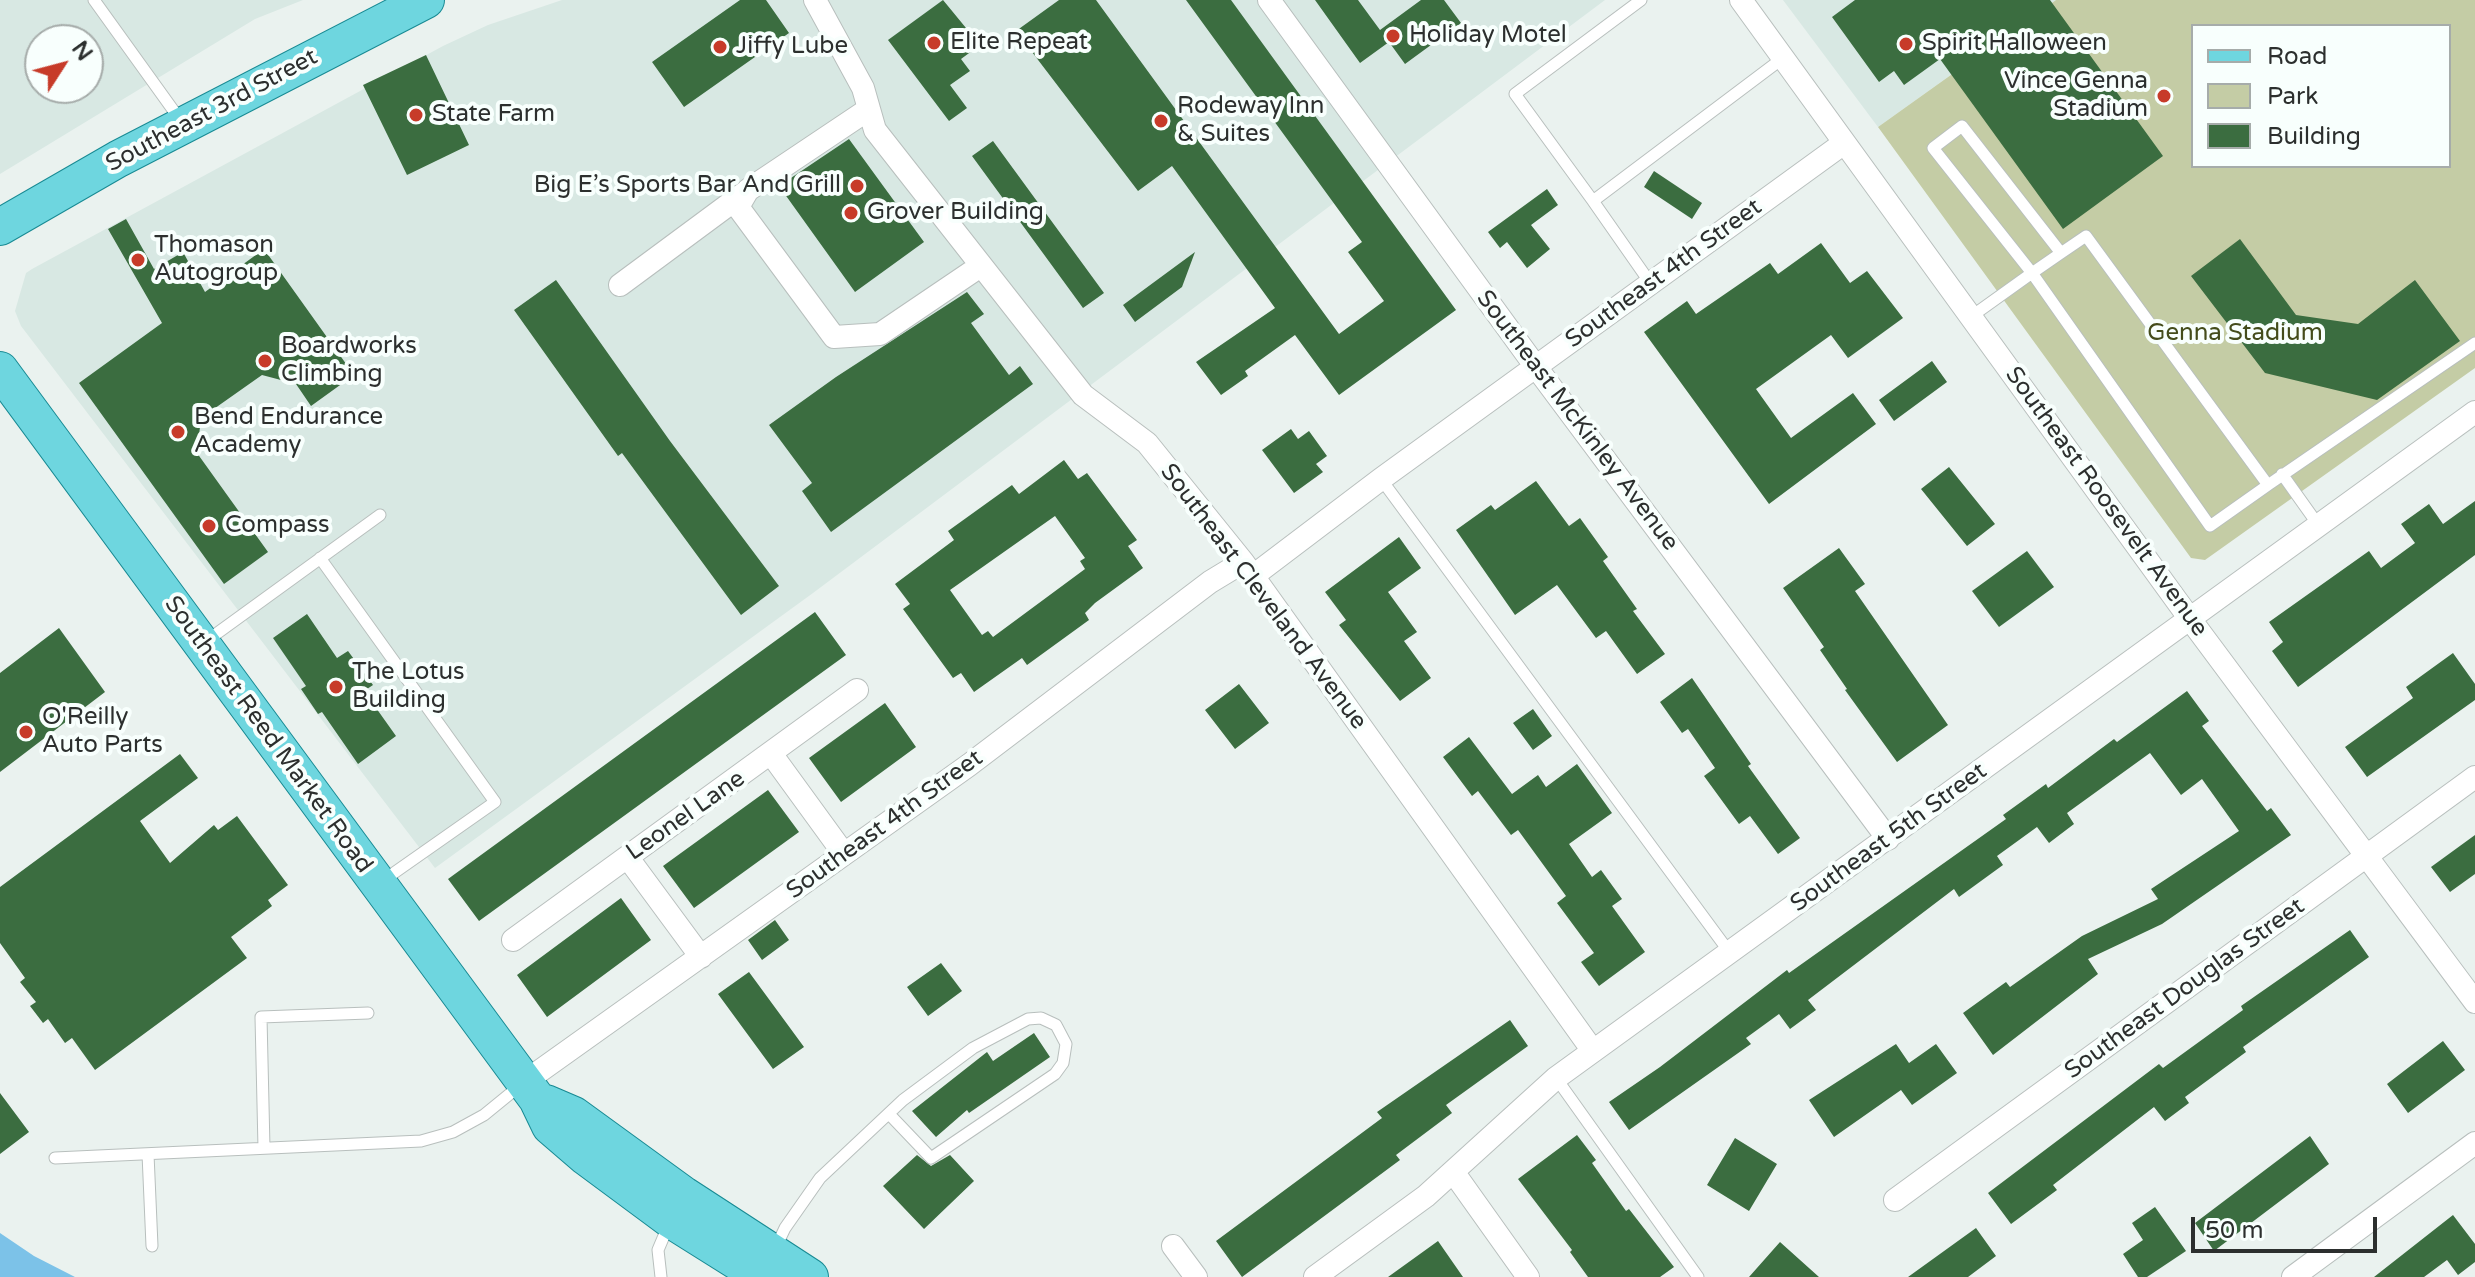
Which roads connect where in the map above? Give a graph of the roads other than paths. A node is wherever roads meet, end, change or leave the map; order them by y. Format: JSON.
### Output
{"nodes":[{"id":1,"x":94,"y":0,"type":"edge"},
{"id":2,"x":426,"y":0,"type":"edge"},
{"id":3,"x":815,"y":0,"type":"edge"},
{"id":4,"x":1269,"y":0,"type":"edge"},
{"id":5,"x":1641,"y":0,"type":"edge"},
{"id":6,"x":1741,"y":0,"type":"edge"},
{"id":7,"x":1783,"y":58,"type":"junction"},
{"id":8,"x":869,"y":109,"type":"junction"},
{"id":9,"x":184,"y":125,"type":"junction"},
{"id":10,"x":1844,"y":143,"type":"junction"},
{"id":11,"x":747,"y":191,"type":"junction"},
{"id":12,"x":1593,"y":201,"type":"junction"},
{"id":13,"x":0,"y":227,"type":"edge"},
{"id":14,"x":2061,"y":253,"type":"junction"},
{"id":15,"x":979,"y":267,"type":"junction"},
{"id":16,"x":2032,"y":273,"type":"junction"},
{"id":17,"x":1651,"y":284,"type":"junction"},
{"id":18,"x":620,"y":285,"type":"dead end"},
{"id":19,"x":1972,"y":316,"type":"junction"},
{"id":20,"x":2475,"y":343,"type":"edge"},
{"id":21,"x":1536,"y":367,"type":"junction"},
{"id":22,"x":0,"y":370,"type":"edge"},
{"id":23,"x":2475,"y":412,"type":"edge"},
{"id":24,"x":2282,"y":474,"type":"junction"},
{"id":25,"x":1381,"y":479,"type":"junction"},
{"id":26,"x":2268,"y":485,"type":"junction"},
{"id":27,"x":380,"y":515,"type":"dead end"},
{"id":28,"x":2319,"y":527,"type":"junction"},
{"id":29,"x":320,"y":558,"type":"junction"},
{"id":30,"x":1248,"y":569,"type":"junction"},
{"id":31,"x":2190,"y":619,"type":"junction"},
{"id":32,"x":201,"y":644,"type":"junction"},
{"id":33,"x":857,"y":690,"type":"dead end"},
{"id":34,"x":772,"y":755,"type":"junction"},
{"id":35,"x":2475,"y":777,"type":"edge"},
{"id":36,"x":1888,"y":839,"type":"junction"},
{"id":37,"x":844,"y":854,"type":"junction"},
{"id":38,"x":2368,"y":856,"type":"junction"},
{"id":39,"x":628,"y":858,"type":"junction"},
{"id":40,"x":378,"y":884,"type":"junction"},
{"id":41,"x":513,"y":940,"type":"dead end"},
{"id":42,"x":1730,"y":953,"type":"junction"},
{"id":43,"x":701,"y":957,"type":"junction"},
{"id":44,"x":2475,"y":1002,"type":"edge"},
{"id":45,"x":368,"y":1013,"type":"dead end"},
{"id":46,"x":1593,"y":1051,"type":"junction"},
{"id":47,"x":1556,"y":1078,"type":"junction"},
{"id":48,"x":530,"y":1091,"type":"junction"},
{"id":49,"x":889,"y":1114,"type":"junction"},
{"id":50,"x":2475,"y":1143,"type":"edge"},
{"id":51,"x":264,"y":1148,"type":"junction"},
{"id":52,"x":148,"y":1154,"type":"junction"},
{"id":53,"x":55,"y":1158,"type":"dead end"},
{"id":54,"x":1454,"y":1173,"type":"junction"},
{"id":55,"x":1895,"y":1200,"type":"dead end"},
{"id":56,"x":678,"y":1207,"type":"junction"},
{"id":57,"x":152,"y":1246,"type":"dead end"},
{"id":58,"x":1173,"y":1246,"type":"dead end"},
{"id":59,"x":768,"y":1265,"type":"edge"},
{"id":60,"x":661,"y":1277,"type":"edge"},
{"id":61,"x":810,"y":1277,"type":"edge"},
{"id":62,"x":1196,"y":1277,"type":"edge"},
{"id":63,"x":1315,"y":1277,"type":"edge"},
{"id":64,"x":1528,"y":1277,"type":"edge"},
{"id":65,"x":1698,"y":1277,"type":"edge"},
{"id":66,"x":2293,"y":1277,"type":"edge"}],
"edges":[{"from":1,"to":9,"type":"lane"},
{"from":2,"to":9,"type":"main road","name":"Southeast 3rd Street"},
{"from":3,"to":8,"type":"street","name":"Southeast Cleveland Avenue"},
{"from":4,"to":21,"type":"street","name":"Southeast McKinley Avenue"},
{"from":5,"to":12,"type":"lane"},
{"from":6,"to":7,"type":"street","name":"Southeast Roosevelt Avenue"},
{"from":7,"to":10,"type":"street","name":"Southeast Roosevelt Avenue"},
{"from":7,"to":12,"type":"lane"},
{"from":8,"to":11,"type":"street"},
{"from":8,"to":15,"type":"street","name":"Southeast Cleveland Avenue"},
{"from":9,"to":13,"type":"main road","name":"Southeast 3rd Street"},
{"from":10,"to":17,"type":"street","name":"Southeast 4th Street"},
{"from":10,"to":19,"type":"street","name":"Southeast Roosevelt Avenue"},
{"from":11,"to":15,"type":"street"},
{"from":11,"to":18,"type":"street"},
{"from":12,"to":17,"type":"lane"},
{"from":14,"to":16,"type":"lane"},
{"from":14,"to":16,"type":"lane"},
{"from":14,"to":26,"type":"lane"},
{"from":15,"to":30,"type":"street","name":"Southeast Cleveland Avenue"},
{"from":16,"to":19,"type":"lane"},
{"from":16,"to":26,"type":"lane"},
{"from":17,"to":21,"type":"street","name":"Southeast 4th Street"},
{"from":19,"to":31,"type":"street","name":"Southeast Roosevelt Avenue"},
{"from":20,"to":24,"type":"lane"},
{"from":21,"to":25,"type":"street","name":"Southeast 4th Street"},
{"from":21,"to":36,"type":"street","name":"Southeast McKinley Avenue"},
{"from":22,"to":32,"type":"main road","name":"Southeast Reed Market Road"},
{"from":23,"to":28,"type":"street","name":"Southeast 5th Street"},
{"from":24,"to":26,"type":"lane"},
{"from":24,"to":28,"type":"lane"},
{"from":25,"to":30,"type":"street","name":"Southeast 4th Street"},
{"from":25,"to":42,"type":"lane"},
{"from":27,"to":29,"type":"lane"},
{"from":28,"to":31,"type":"street","name":"Southeast 5th Street"},
{"from":29,"to":32,"type":"lane"},
{"from":29,"to":40,"type":"lane"},
{"from":30,"to":37,"type":"street","name":"Southeast 4th Street"},
{"from":30,"to":46,"type":"street","name":"Southeast Cleveland Avenue"},
{"from":31,"to":36,"type":"street","name":"Southeast 5th Street"},
{"from":31,"to":38,"type":"street","name":"Southeast Roosevelt Avenue"},
{"from":32,"to":40,"type":"main road","name":"Southeast Reed Market Road"},
{"from":33,"to":34,"type":"street","name":"Leonel Lane"},
{"from":34,"to":37,"type":"street"},
{"from":34,"to":39,"type":"street","name":"Leonel Lane"},
{"from":35,"to":38,"type":"street","name":"Southeast Douglas Street"},
{"from":36,"to":42,"type":"street","name":"Southeast 5th Street"},
{"from":37,"to":43,"type":"street","name":"Southeast 4th Street"},
{"from":38,"to":44,"type":"street","name":"Southeast Roosevelt Avenue"},
{"from":38,"to":55,"type":"street","name":"Southeast Douglas Street"},
{"from":39,"to":41,"type":"street","name":"Leonel Lane"},
{"from":39,"to":43,"type":"street"},
{"from":40,"to":48,"type":"main road","name":"Southeast Reed Market Road"},
{"from":42,"to":46,"type":"street","name":"Southeast 5th Street"},
{"from":43,"to":48,"type":"street","name":"Southeast 4th Street"},
{"from":45,"to":51,"type":"lane"},
{"from":46,"to":47,"type":"street","name":"Southeast 5th Street"},
{"from":47,"to":54,"type":"street","name":"Southeast 5th Street"},
{"from":47,"to":65,"type":"lane"},
{"from":48,"to":51,"type":"lane"},
{"from":48,"to":56,"type":"main road","name":"Southeast Reed Market Road"},
{"from":49,"to":49,"type":"lane"},
{"from":49,"to":59,"type":"lane"},
{"from":50,"to":66,"type":"street"},
{"from":51,"to":52,"type":"lane"},
{"from":52,"to":53,"type":"lane"},
{"from":52,"to":57,"type":"lane"},
{"from":54,"to":63,"type":"street","name":"Southeast 5th Street"},
{"from":54,"to":64,"type":"street"},
{"from":56,"to":59,"type":"main road","name":"Southeast Reed Market Road"},
{"from":56,"to":60,"type":"lane"},
{"from":58,"to":62,"type":"street"},
{"from":59,"to":61,"type":"main road","name":"Southeast Reed Market Road"}]}
